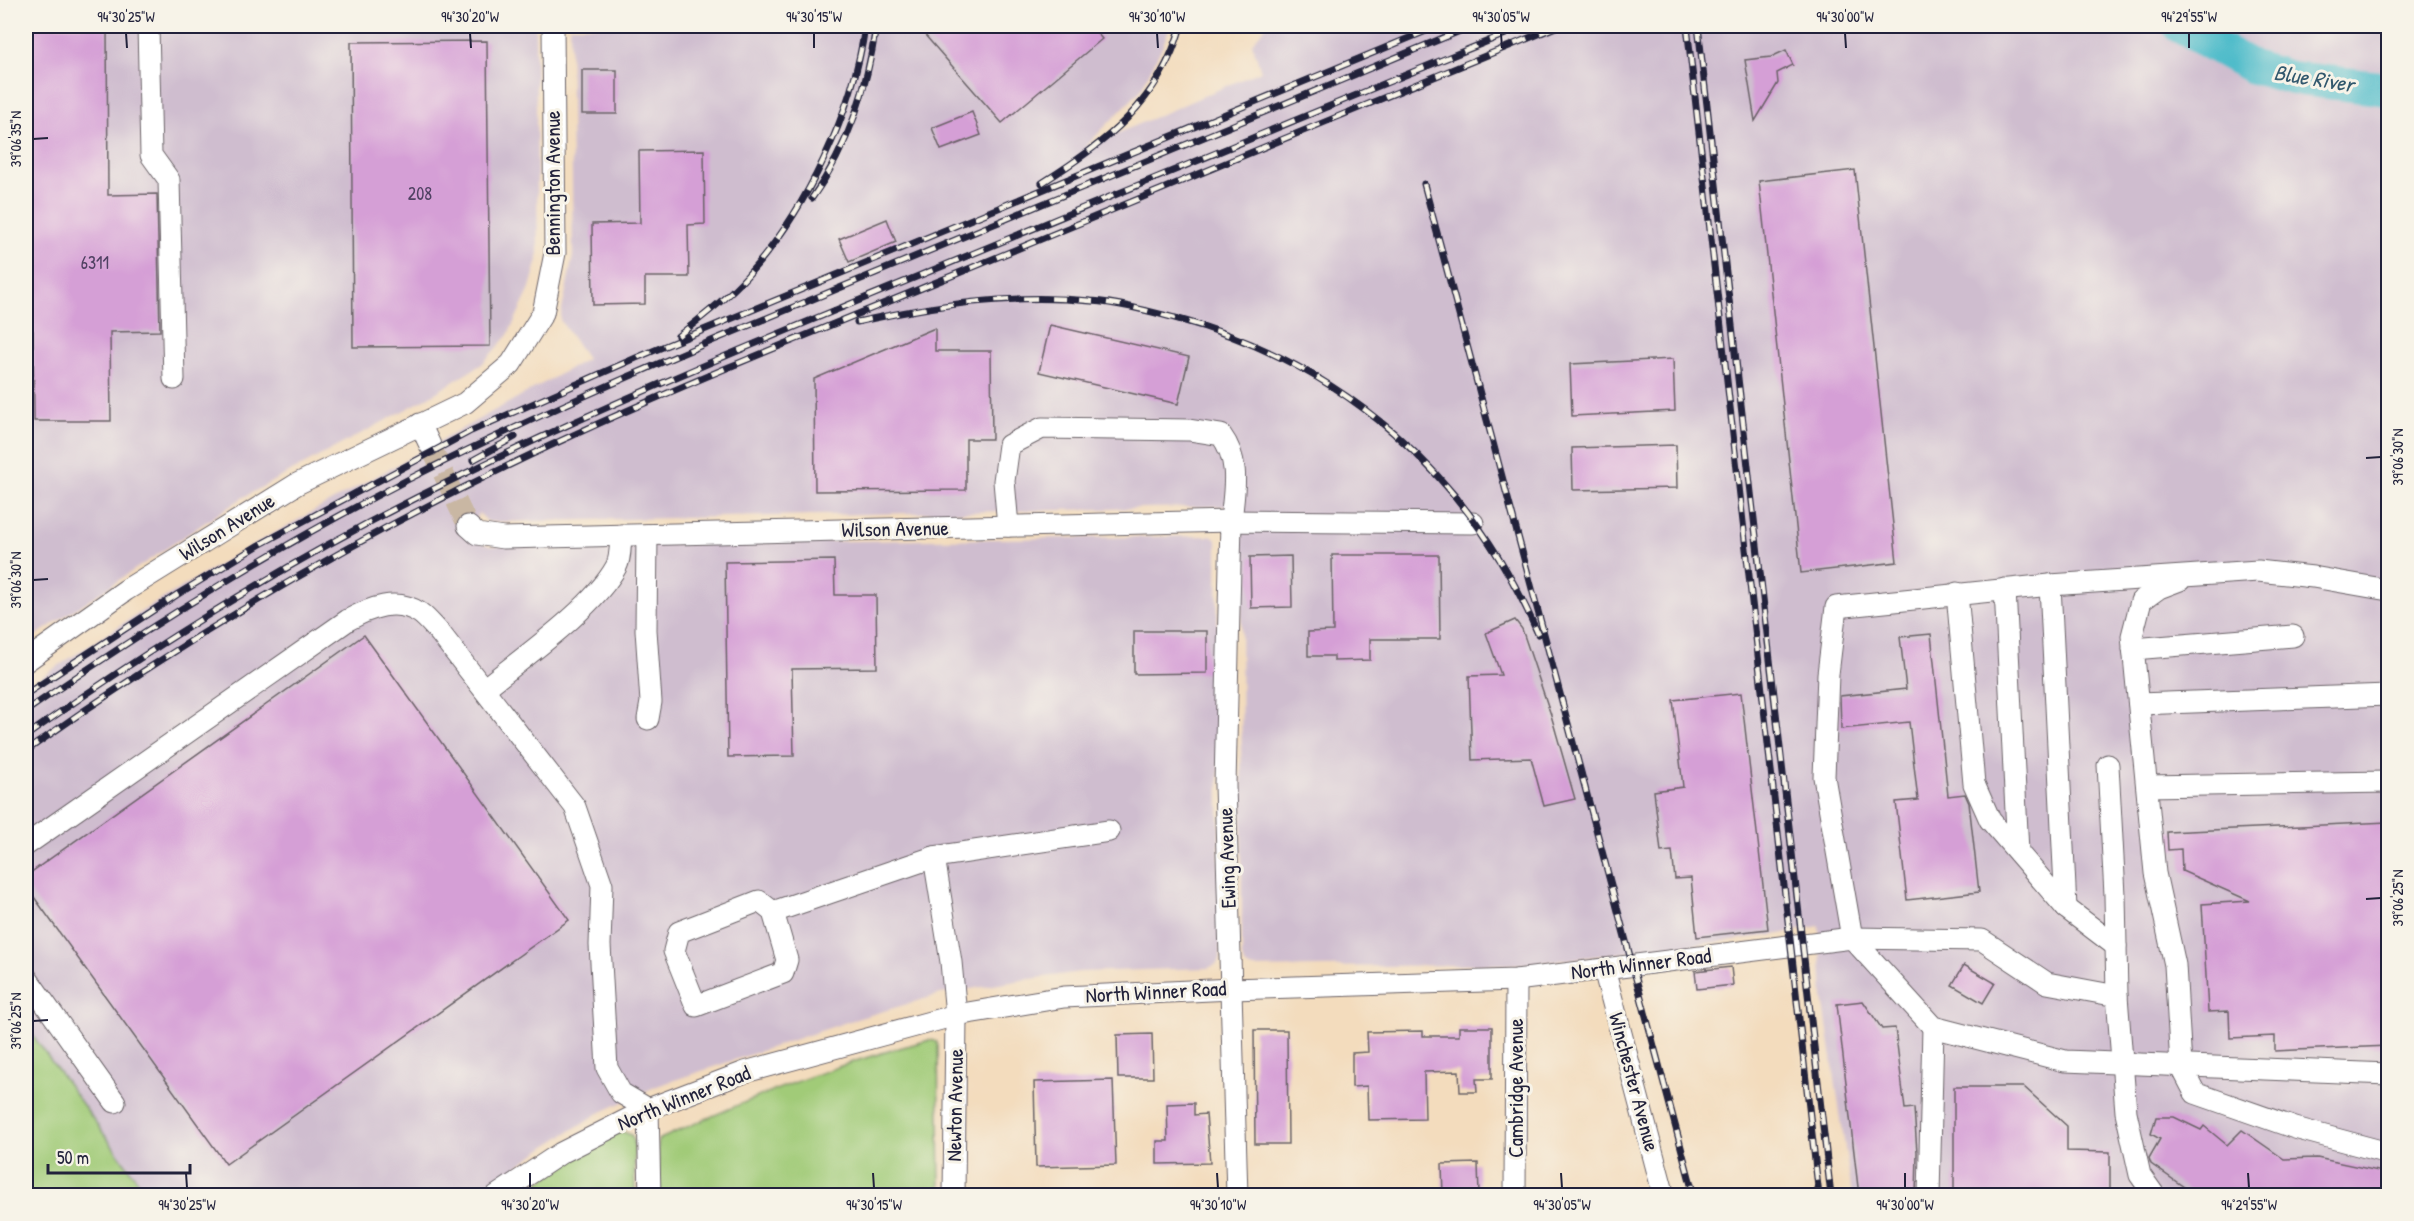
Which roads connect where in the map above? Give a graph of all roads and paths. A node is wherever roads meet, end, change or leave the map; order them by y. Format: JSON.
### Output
{"nodes":[{"id":1,"x":148,"y":26,"type":"edge"},
{"id":2,"x":553,"y":26,"type":"edge"},
{"id":3,"x":174,"y":379,"type":"dead end"},
{"id":4,"x":420,"y":424,"type":"junction"},
{"id":5,"x":430,"y":445,"type":"tunnel mouth"},
{"id":6,"x":1231,"y":521,"type":"junction"},
{"id":7,"x":1473,"y":523,"type":"dead end"},
{"id":8,"x":468,"y":526,"type":"tunnel mouth"},
{"id":9,"x":1008,"y":526,"type":"junction"},
{"id":10,"x":621,"y":535,"type":"junction"},
{"id":11,"x":647,"y":535,"type":"junction"},
{"id":12,"x":2192,"y":575,"type":"junction"},
{"id":13,"x":2050,"y":585,"type":"junction"},
{"id":14,"x":2005,"y":588,"type":"junction"},
{"id":15,"x":2388,"y":590,"type":"edge"},
{"id":16,"x":1957,"y":593,"type":"junction"},
{"id":17,"x":2293,"y":636,"type":"dead end"},
{"id":18,"x":2133,"y":649,"type":"junction"},
{"id":19,"x":26,"y":661,"type":"edge"},
{"id":20,"x":483,"y":689,"type":"junction"},
{"id":21,"x":2388,"y":695,"type":"edge"},
{"id":22,"x":2139,"y":704,"type":"junction"},
{"id":23,"x":648,"y":719,"type":"dead end"},
{"id":24,"x":2108,"y":765,"type":"dead end"},
{"id":25,"x":2388,"y":782,"type":"edge"},
{"id":26,"x":2147,"y":786,"type":"junction"},
{"id":27,"x":1109,"y":831,"type":"dead end"},
{"id":28,"x":26,"y":845,"type":"edge"},
{"id":29,"x":2018,"y":852,"type":"junction"},
{"id":30,"x":934,"y":858,"type":"junction"},
{"id":31,"x":2066,"y":908,"type":"junction"},
{"id":32,"x":773,"y":912,"type":"junction"},
{"id":33,"x":1852,"y":938,"type":"junction"},
{"id":34,"x":2116,"y":946,"type":"junction"},
{"id":35,"x":1604,"y":969,"type":"junction"},
{"id":36,"x":26,"y":977,"type":"edge"},
{"id":37,"x":1516,"y":980,"type":"junction"},
{"id":38,"x":1232,"y":989,"type":"junction"},
{"id":39,"x":2117,"y":996,"type":"junction"},
{"id":40,"x":956,"y":1015,"type":"junction"},
{"id":41,"x":1933,"y":1027,"type":"junction"},
{"id":42,"x":2123,"y":1063,"type":"junction"},
{"id":43,"x":2181,"y":1066,"type":"junction"},
{"id":44,"x":2388,"y":1074,"type":"edge"},
{"id":45,"x":115,"y":1101,"type":"dead end"},
{"id":46,"x":648,"y":1108,"type":"junction"},
{"id":47,"x":2388,"y":1153,"type":"edge"},
{"id":48,"x":496,"y":1196,"type":"edge"},
{"id":49,"x":650,"y":1196,"type":"edge"},
{"id":50,"x":954,"y":1196,"type":"edge"},
{"id":51,"x":1237,"y":1196,"type":"edge"},
{"id":52,"x":1515,"y":1196,"type":"edge"},
{"id":53,"x":1664,"y":1196,"type":"edge"},
{"id":54,"x":1929,"y":1196,"type":"edge"},
{"id":55,"x":2155,"y":1196,"type":"edge"}],
"edges":[{"from":1,"to":3,"type":"street"},
{"from":2,"to":4,"type":"street","name":"Bennington Avenue"},
{"from":4,"to":5,"type":"street"},
{"from":4,"to":19,"type":"street","name":"Wilson Avenue"},
{"from":6,"to":7,"type":"street","name":"Wilson Avenue"},
{"from":6,"to":9,"type":"street","name":"Wilson Avenue"},
{"from":6,"to":9,"type":"street","name":"Ewing Avenue"},
{"from":6,"to":38,"type":"street","name":"Ewing Avenue"},
{"from":8,"to":10,"type":"street","name":"Wilson Avenue"},
{"from":9,"to":11,"type":"street","name":"Wilson Avenue"},
{"from":10,"to":11,"type":"street","name":"Wilson Avenue"},
{"from":10,"to":20,"type":"street"},
{"from":11,"to":23,"type":"street"},
{"from":12,"to":13,"type":"street"},
{"from":12,"to":15,"type":"street"},
{"from":12,"to":18,"type":"street"},
{"from":13,"to":14,"type":"street"},
{"from":13,"to":31,"type":"street"},
{"from":14,"to":16,"type":"street"},
{"from":14,"to":29,"type":"street"},
{"from":16,"to":29,"type":"street"},
{"from":16,"to":33,"type":"street"},
{"from":17,"to":18,"type":"street"},
{"from":18,"to":22,"type":"street"},
{"from":20,"to":28,"type":"street"},
{"from":20,"to":46,"type":"street"},
{"from":21,"to":22,"type":"street"},
{"from":22,"to":26,"type":"street"},
{"from":24,"to":34,"type":"street"},
{"from":25,"to":26,"type":"street"},
{"from":26,"to":43,"type":"street"},
{"from":27,"to":30,"type":"street"},
{"from":29,"to":31,"type":"street"},
{"from":30,"to":32,"type":"street"},
{"from":30,"to":40,"type":"street","name":"Newton Avenue"},
{"from":31,"to":34,"type":"street"},
{"from":32,"to":32,"type":"street"},
{"from":33,"to":35,"type":"street","name":"North Winner Road"},
{"from":33,"to":39,"type":"street","name":"North Winner Road"},
{"from":33,"to":41,"type":"street"},
{"from":34,"to":39,"type":"street"},
{"from":35,"to":37,"type":"street","name":"North Winner Road"},
{"from":35,"to":53,"type":"street","name":"Winchester Avenue"},
{"from":36,"to":45,"type":"street"},
{"from":37,"to":38,"type":"street","name":"North Winner Road"},
{"from":37,"to":52,"type":"street","name":"Cambridge Avenue"},
{"from":38,"to":40,"type":"street","name":"North Winner Road"},
{"from":38,"to":51,"type":"street","name":"Ewing Avenue"},
{"from":39,"to":42,"type":"street"},
{"from":40,"to":46,"type":"street","name":"North Winner Road"},
{"from":40,"to":50,"type":"street","name":"Newton Avenue"},
{"from":41,"to":42,"type":"street"},
{"from":41,"to":54,"type":"street"},
{"from":42,"to":43,"type":"street"},
{"from":42,"to":55,"type":"street"},
{"from":43,"to":44,"type":"street"},
{"from":43,"to":47,"type":"street"},
{"from":46,"to":48,"type":"street","name":"North Winner Road"},
{"from":46,"to":49,"type":"street"}]}
